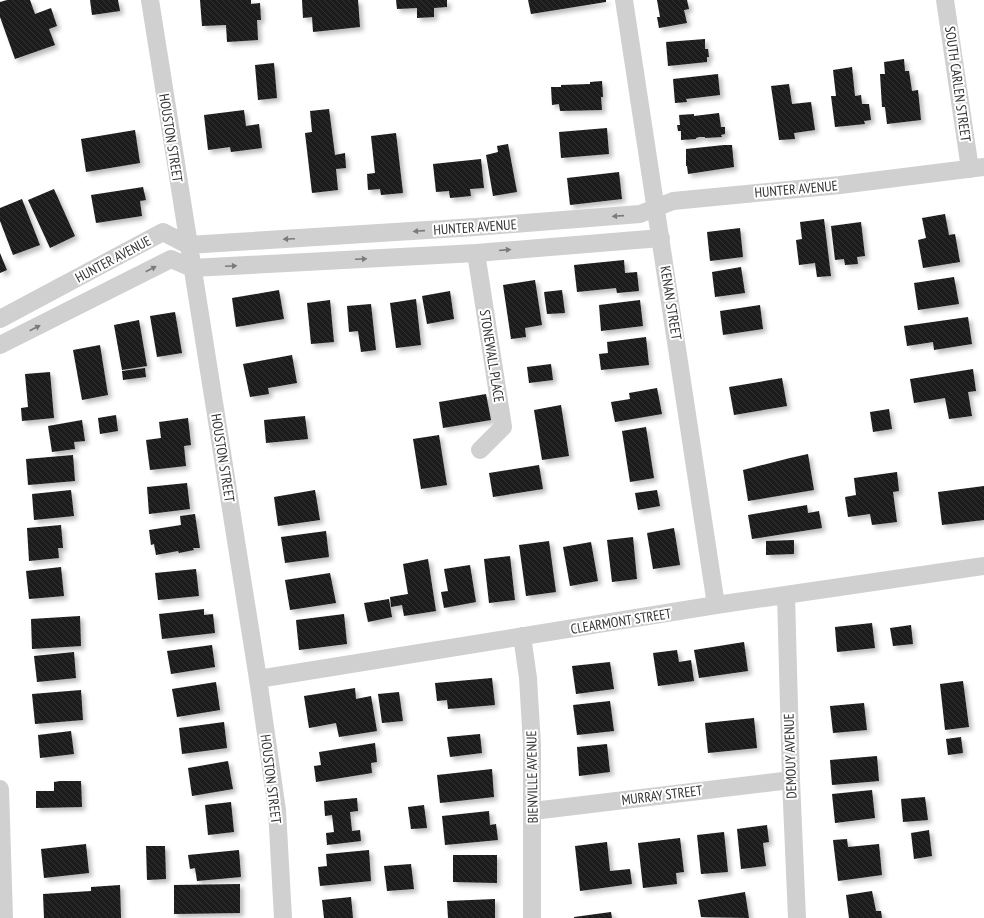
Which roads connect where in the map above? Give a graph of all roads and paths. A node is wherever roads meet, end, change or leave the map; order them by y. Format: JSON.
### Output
{"nodes":[{"id":1,"x":150,"y":0,"type":"edge"},
{"id":2,"x":624,"y":0,"type":"edge"},
{"id":3,"x":945,"y":0,"type":"edge"},
{"id":4,"x":977,"y":168,"type":"edge"},
{"id":5,"x":656,"y":208,"type":"junction"},
{"id":6,"x":661,"y":238,"type":"junction"},
{"id":7,"x":188,"y":245,"type":"junction"},
{"id":8,"x":476,"y":253,"type":"junction"},
{"id":9,"x":192,"y":268,"type":"junction"},
{"id":10,"x":0,"y":319,"type":"edge"},
{"id":11,"x":0,"y":345,"type":"edge"},
{"id":12,"x":480,"y":450,"type":"dead end"},
{"id":13,"x":984,"y":566,"type":"edge"},
{"id":14,"x":786,"y":595,"type":"junction"},
{"id":15,"x":716,"y":605,"type":"junction"},
{"id":16,"x":522,"y":636,"type":"junction"},
{"id":17,"x":258,"y":679,"type":"junction"},
{"id":18,"x":791,"y":780,"type":"junction"},
{"id":19,"x":0,"y":789,"type":"edge"},
{"id":20,"x":533,"y":811,"type":"junction"},
{"id":21,"x":4,"y":918,"type":"edge"},
{"id":22,"x":283,"y":918,"type":"edge"},
{"id":23,"x":532,"y":918,"type":"edge"},
{"id":24,"x":797,"y":918,"type":"edge"}],
"edges":[{"from":1,"to":7,"type":"street","name":"HOUSTON STREET"},
{"from":2,"to":5,"type":"street","name":"KENAN STREET"},
{"from":3,"to":4,"type":"street","name":"SOUTH CARLEN STREET"},
{"from":4,"to":5,"type":"street","name":"HUNTER AVENUE"},
{"from":5,"to":6,"type":"street","name":"KENAN STREET"},
{"from":5,"to":7,"type":"street","name":"HUNTER AVENUE","one_way":true},
{"from":8,"to":6,"type":"street","name":"HUNTER AVENUE","one_way":true},
{"from":6,"to":15,"type":"street","name":"KENAN STREET"},
{"from":7,"to":9,"type":"street","name":"HOUSTON STREET"},
{"from":7,"to":10,"type":"street","name":"HUNTER AVENUE"},
{"from":9,"to":8,"type":"street","name":"HUNTER AVENUE","one_way":true},
{"from":8,"to":12,"type":"street","name":"STONEWALL PLACE"},
{"from":11,"to":9,"type":"street","name":"HUNTER AVENUE","one_way":true},
{"from":9,"to":17,"type":"street","name":"HOUSTON STREET"},
{"from":13,"to":14,"type":"street","name":"CLEARMONT STREET"},
{"from":14,"to":15,"type":"street","name":"CLEARMONT STREET"},
{"from":14,"to":18,"type":"street","name":"DEMOUY AVENUE"},
{"from":15,"to":16,"type":"street","name":"CLEARMONT STREET"},
{"from":16,"to":17,"type":"street","name":"CLEARMONT STREET"},
{"from":16,"to":20,"type":"street","name":"BIENVILLE AVENUE"},
{"from":17,"to":22,"type":"street","name":"HOUSTON STREET"},
{"from":18,"to":20,"type":"street","name":"MURRAY STREET"},
{"from":18,"to":24,"type":"street","name":"DEMOUY AVENUE"},
{"from":19,"to":21,"type":"street"},
{"from":20,"to":23,"type":"street","name":"BIENVILLE AVENUE"}]}
